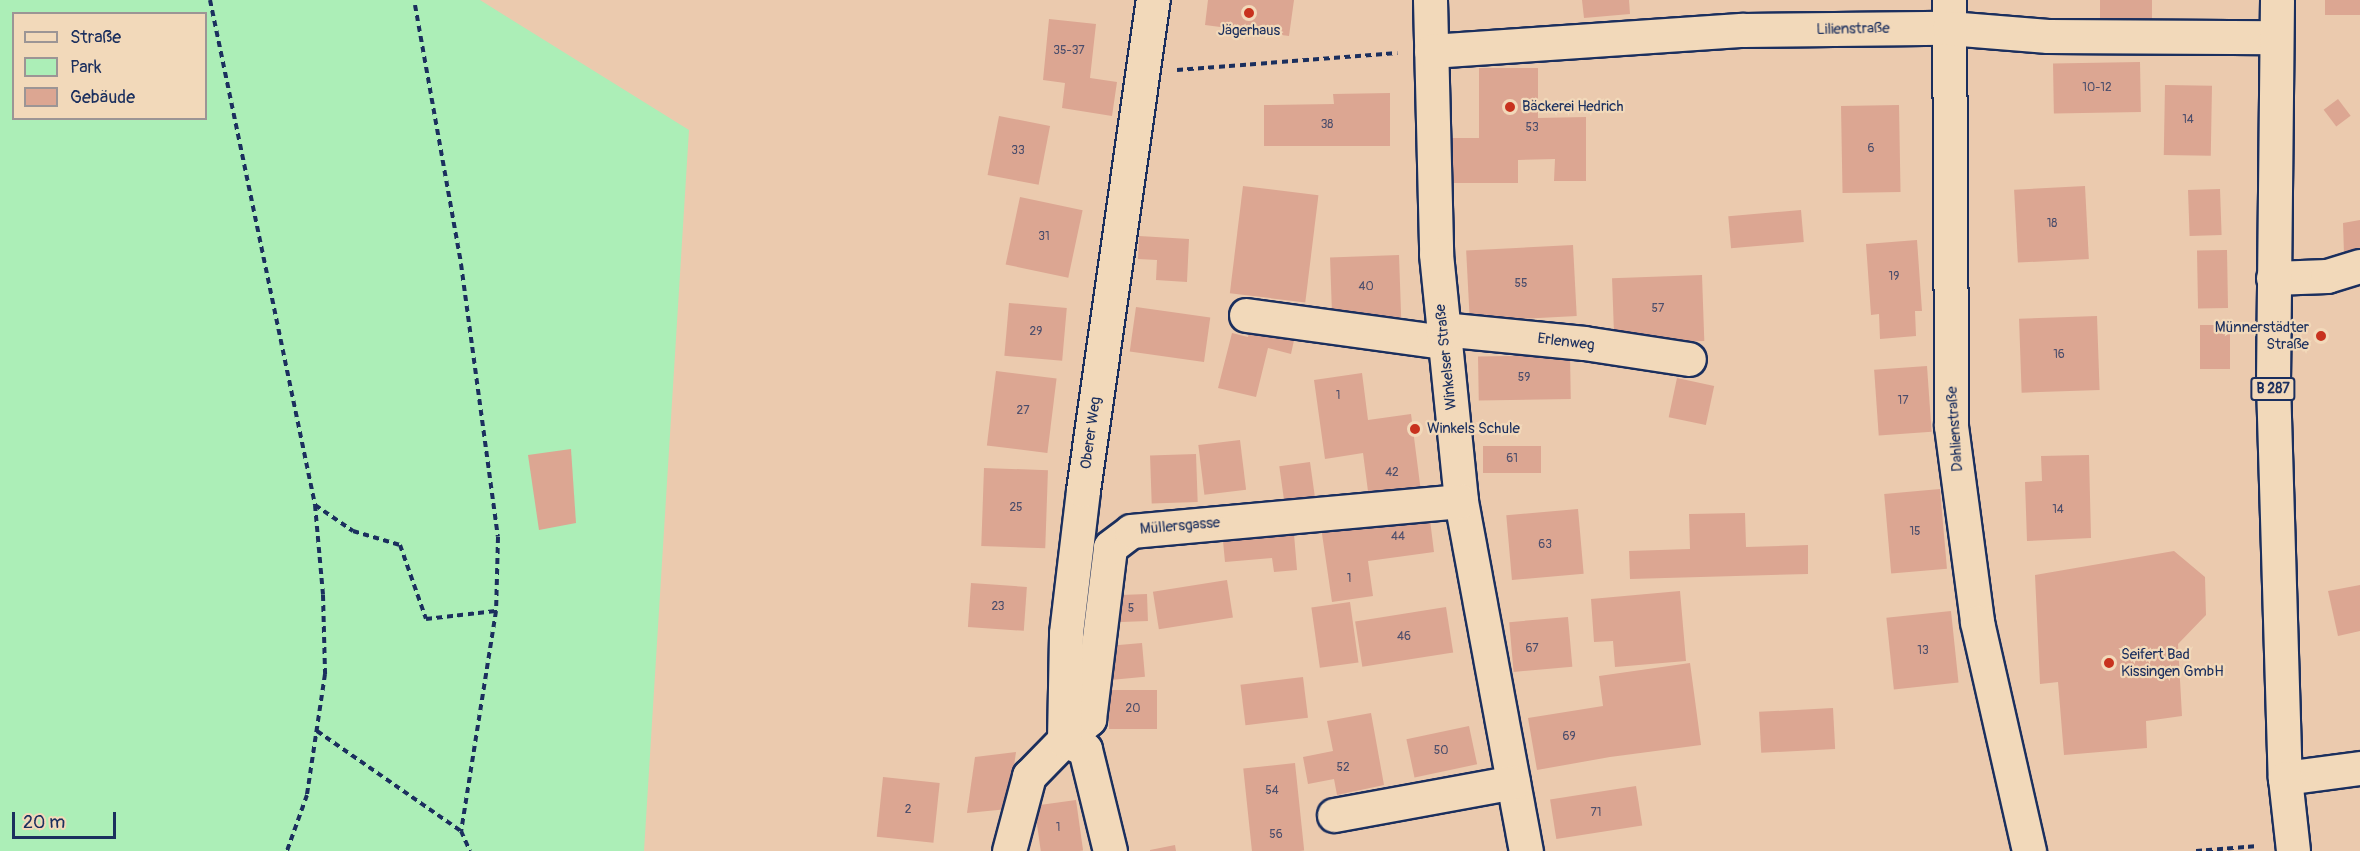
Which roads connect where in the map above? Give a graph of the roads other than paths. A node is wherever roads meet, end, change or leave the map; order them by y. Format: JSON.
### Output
{"nodes":[{"id":1,"x":1153,"y":0,"type":"edge"},
{"id":2,"x":1430,"y":0,"type":"edge"},
{"id":3,"x":2277,"y":0,"type":"edge"},
{"id":4,"x":1949,"y":14,"type":"edge"},
{"id":5,"x":2276,"y":37,"type":"junction"},
{"id":6,"x":1431,"y":51,"type":"junction"},
{"id":7,"x":2360,"y":266,"type":"edge"},
{"id":8,"x":2273,"y":278,"type":"junction"},
{"id":9,"x":1246,"y":315,"type":"dead end"},
{"id":10,"x":1443,"y":336,"type":"junction"},
{"id":11,"x":1689,"y":359,"type":"dead end"},
{"id":12,"x":1461,"y":501,"type":"junction"},
{"id":13,"x":1064,"y":740,"type":"junction"},
{"id":14,"x":2360,"y":768,"type":"edge"},
{"id":15,"x":2285,"y":778,"type":"junction"},
{"id":16,"x":1514,"y":782,"type":"junction"},
{"id":17,"x":1335,"y":815,"type":"dead end"},
{"id":18,"x":2292,"y":847,"type":"edge"},
{"id":19,"x":1009,"y":851,"type":"edge"},
{"id":20,"x":1110,"y":851,"type":"edge"},
{"id":21,"x":1526,"y":851,"type":"edge"},
{"id":22,"x":2029,"y":851,"type":"edge"}],
"edges":[{"from":1,"to":13,"type":"street","name":"Oberer Weg"},
{"from":2,"to":6,"type":"street","name":"Winkelser Straße"},
{"from":3,"to":5,"type":"street","number":"B 287"},
{"from":4,"to":5,"type":"street","name":"Lilienstraße"},
{"from":4,"to":6,"type":"street","name":"Lilienstraße"},
{"from":4,"to":22,"type":"street","name":"Dahlienstraße"},
{"from":5,"to":8,"type":"street","number":"B 287"},
{"from":6,"to":10,"type":"street","name":"Winkelser Straße"},
{"from":7,"to":8,"type":"street"},
{"from":8,"to":15,"type":"street","number":"B 287"},
{"from":9,"to":10,"type":"street","name":"Erlenweg"},
{"from":10,"to":11,"type":"street","name":"Erlenweg"},
{"from":10,"to":12,"type":"street","name":"Winkelser Straße"},
{"from":12,"to":13,"type":"street","name":"Müllersgasse"},
{"from":12,"to":16,"type":"street","name":"Winkelser Straße"},
{"from":13,"to":19,"type":"street","name":"Müllersgasse"},
{"from":13,"to":20,"type":"street"},
{"from":14,"to":15,"type":"street"},
{"from":15,"to":18,"type":"street","number":"B 287"},
{"from":16,"to":17,"type":"street"},
{"from":16,"to":21,"type":"street","name":"Winkelser Straße"}]}
